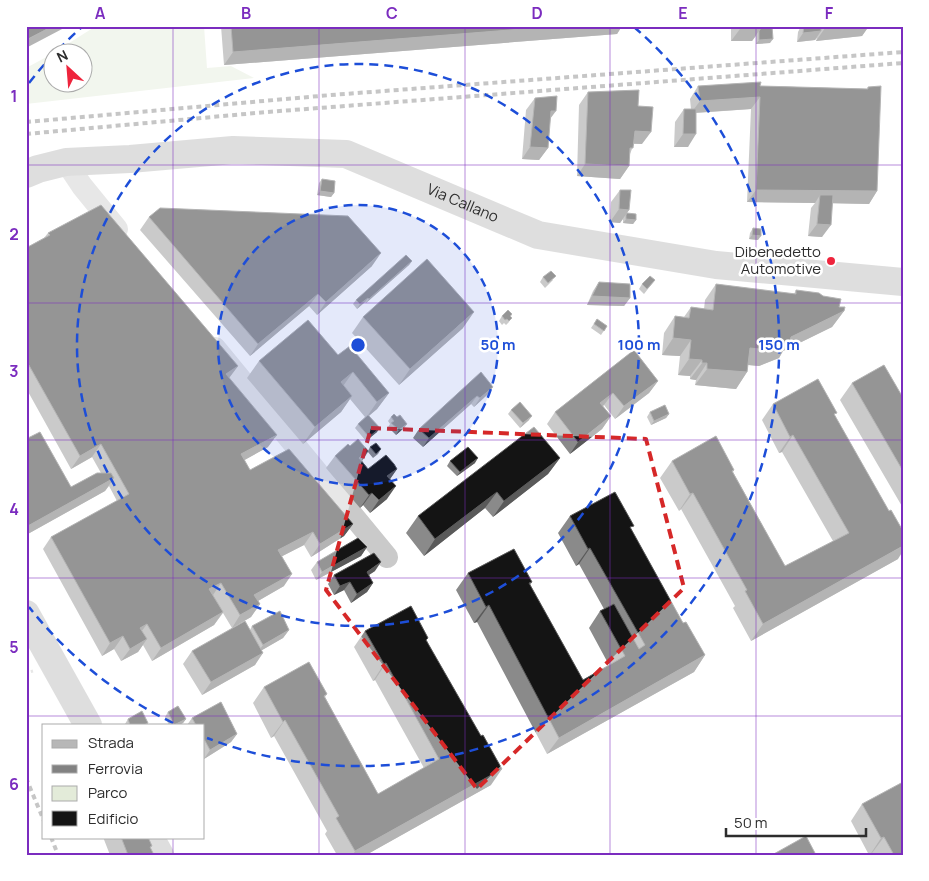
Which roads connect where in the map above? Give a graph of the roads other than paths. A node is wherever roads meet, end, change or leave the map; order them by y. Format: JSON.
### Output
{"nodes":[{"id":1,"x":66,"y":162,"type":"junction"},
{"id":2,"x":26,"y":174,"type":"edge"},
{"id":3,"x":132,"y":246,"type":"edge"},
{"id":4,"x":903,"y":282,"type":"edge"},
{"id":5,"x":200,"y":330,"type":"edge"},
{"id":6,"x":387,"y":558,"type":"dead end"},
{"id":7,"x":26,"y":614,"type":"edge"},
{"id":8,"x":87,"y":724,"type":"edge"},
{"id":9,"x":151,"y":838,"type":"edge"},
{"id":10,"x":160,"y":855,"type":"edge"}],
"edges":[{"from":1,"to":2,"type":"street","name":"Via Callano"},
{"from":1,"to":3,"type":"street"},
{"from":1,"to":4,"type":"street","name":"Via Callano"},
{"from":5,"to":6,"type":"street"},
{"from":7,"to":8,"type":"street"},
{"from":9,"to":10,"type":"street"}]}
